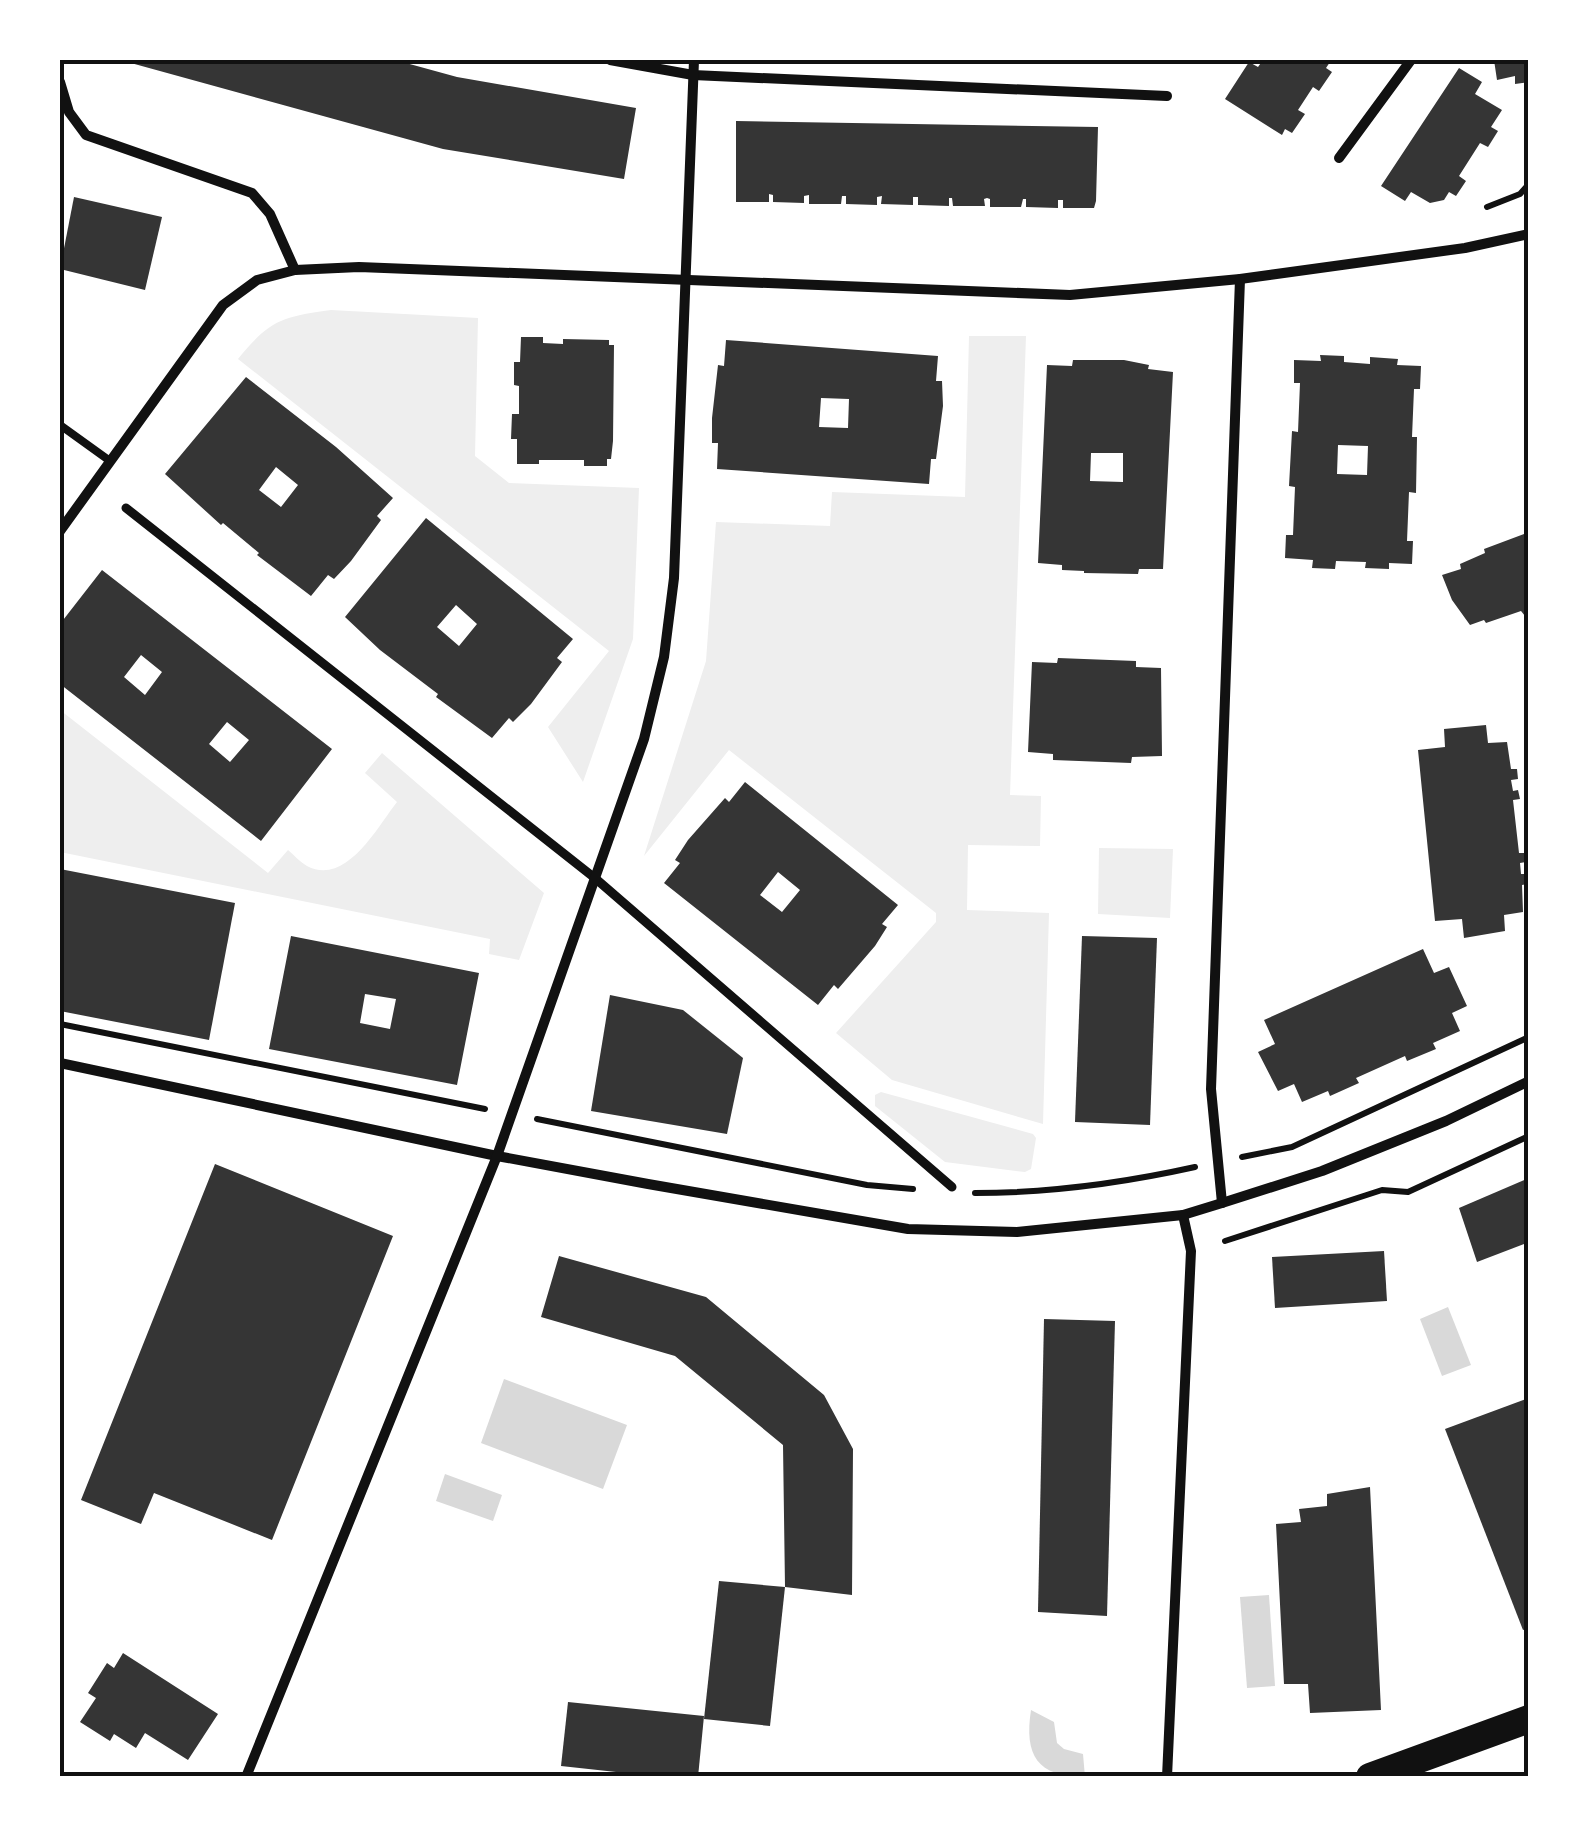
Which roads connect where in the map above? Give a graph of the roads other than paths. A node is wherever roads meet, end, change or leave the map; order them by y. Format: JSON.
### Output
{"nodes":[{"id":1,"x":610,"y":60,"type":"edge"},
{"id":2,"x":694,"y":60,"type":"edge"},
{"id":3,"x":1410,"y":60,"type":"edge"},
{"id":4,"x":693,"y":76,"type":"junction"},
{"id":5,"x":60,"y":82,"type":"edge"},
{"id":6,"x":1167,"y":96,"type":"dead end"},
{"id":7,"x":1339,"y":158,"type":"dead end"},
{"id":8,"x":1529,"y":234,"type":"edge"},
{"id":9,"x":296,"y":270,"type":"junction"},
{"id":10,"x":1240,"y":279,"type":"junction"},
{"id":11,"x":686,"y":280,"type":"junction"},
{"id":12,"x":60,"y":425,"type":"edge"},
{"id":13,"x":110,"y":461,"type":"junction"},
{"id":14,"x":126,"y":508,"type":"dead end"},
{"id":15,"x":60,"y":531,"type":"edge"},
{"id":16,"x":596,"y":878,"type":"junction"},
{"id":17,"x":60,"y":1062,"type":"edge"},
{"id":18,"x":1529,"y":1081,"type":"edge"},
{"id":19,"x":497,"y":1156,"type":"junction"},
{"id":20,"x":952,"y":1186,"type":"dead end"},
{"id":21,"x":1222,"y":1203,"type":"junction"},
{"id":22,"x":1183,"y":1215,"type":"junction"},
{"id":23,"x":1529,"y":1719,"type":"edge"},
{"id":24,"x":246,"y":1777,"type":"edge"},
{"id":25,"x":1167,"y":1777,"type":"edge"},
{"id":26,"x":1370,"y":1777,"type":"edge"}],
"edges":[{"from":1,"to":4,"type":"street"},
{"from":2,"to":4,"type":"street"},
{"from":3,"to":7,"type":"street"},
{"from":4,"to":6,"type":"street"},
{"from":4,"to":11,"type":"street"},
{"from":5,"to":9,"type":"street"},
{"from":8,"to":10,"type":"street"},
{"from":9,"to":11,"type":"street"},
{"from":9,"to":13,"type":"street"},
{"from":10,"to":11,"type":"street"},
{"from":10,"to":21,"type":"street"},
{"from":11,"to":16,"type":"street"},
{"from":12,"to":13,"type":"lane"},
{"from":13,"to":15,"type":"street"},
{"from":14,"to":16,"type":"street"},
{"from":16,"to":19,"type":"street"},
{"from":16,"to":20,"type":"street"},
{"from":17,"to":19,"type":"street"},
{"from":18,"to":21,"type":"street"},
{"from":19,"to":22,"type":"street"},
{"from":19,"to":24,"type":"street"},
{"from":21,"to":22,"type":"street"},
{"from":22,"to":25,"type":"street"},
{"from":23,"to":26,"type":"highway"}]}
